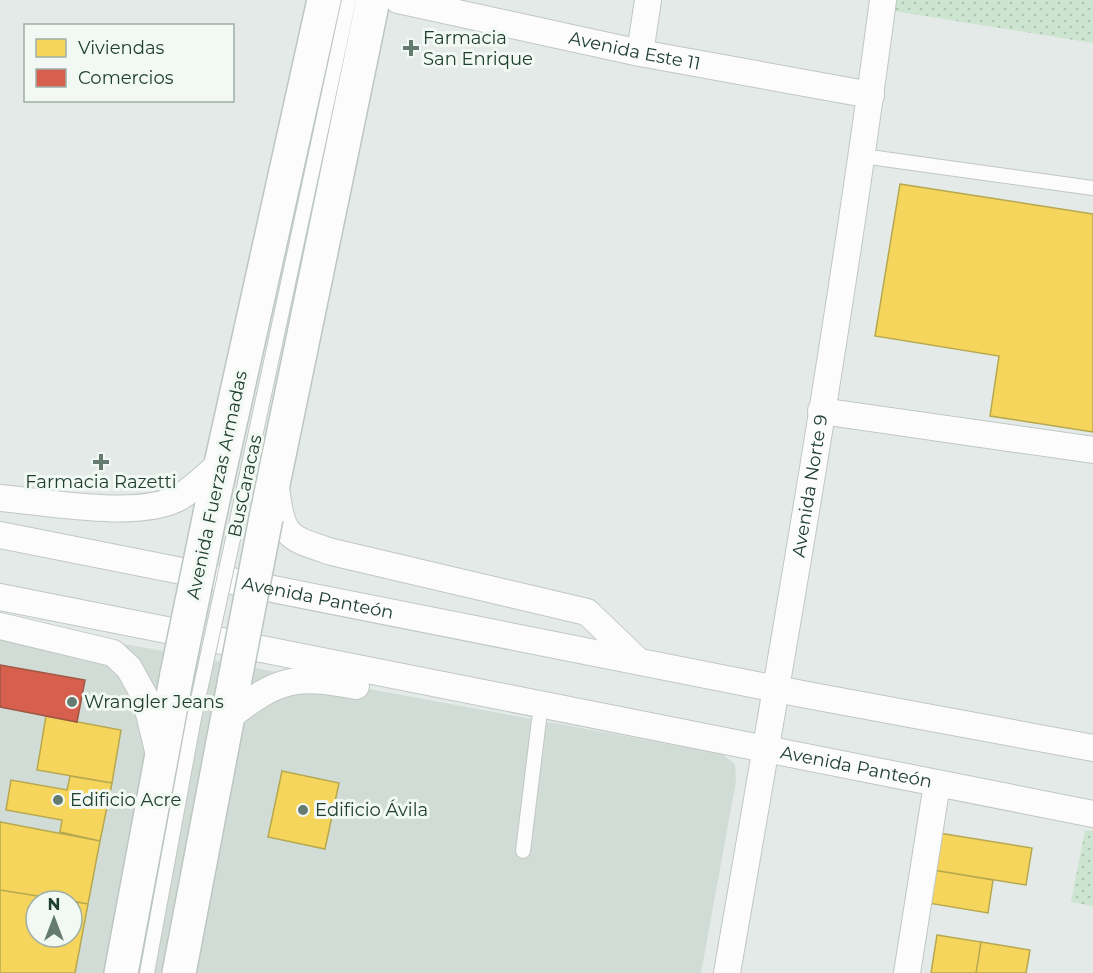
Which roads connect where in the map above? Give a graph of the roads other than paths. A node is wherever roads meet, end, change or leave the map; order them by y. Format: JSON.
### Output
{"nodes":[{"id":1,"x":324,"y":0,"type":"edge"},
{"id":2,"x":350,"y":0,"type":"edge"},
{"id":3,"x":373,"y":0,"type":"edge"},
{"id":4,"x":398,"y":0,"type":"edge"},
{"id":5,"x":648,"y":0,"type":"edge"},
{"id":6,"x":883,"y":0,"type":"edge"},
{"id":7,"x":640,"y":53,"type":"junction"},
{"id":8,"x":871,"y":95,"type":"junction"},
{"id":9,"x":861,"y":156,"type":"junction"},
{"id":10,"x":1093,"y":188,"type":"edge"},
{"id":11,"x":821,"y":411,"type":"junction"},
{"id":12,"x":1093,"y":450,"type":"edge"},
{"id":13,"x":220,"y":464,"type":"junction"},
{"id":14,"x":274,"y":476,"type":"junction"},
{"id":15,"x":0,"y":498,"type":"edge"},
{"id":16,"x":239,"y":513,"type":"junction"},
{"id":17,"x":0,"y":535,"type":"edge"},
{"id":18,"x":0,"y":597,"type":"edge"},
{"id":19,"x":0,"y":626,"type":"edge"},
{"id":20,"x":636,"y":659,"type":"junction"},
{"id":21,"x":776,"y":688,"type":"junction"},
{"id":22,"x":228,"y":718,"type":"junction"},
{"id":23,"x":539,"y":720,"type":"junction"},
{"id":24,"x":619,"y":721,"type":"junction"},
{"id":25,"x":766,"y":748,"type":"junction"},
{"id":26,"x":1093,"y":748,"type":"edge"},
{"id":27,"x":160,"y":760,"type":"junction"},
{"id":28,"x":937,"y":784,"type":"junction"},
{"id":29,"x":1093,"y":814,"type":"edge"},
{"id":30,"x":523,"y":851,"type":"dead end"},
{"id":31,"x":122,"y":973,"type":"edge"},
{"id":32,"x":147,"y":973,"type":"edge"},
{"id":33,"x":180,"y":973,"type":"edge"},
{"id":34,"x":727,"y":973,"type":"edge"},
{"id":35,"x":907,"y":973,"type":"edge"}],
"edges":[{"from":1,"to":13,"type":"main road","name":"Avenida Fuerzas Armadas"},
{"from":2,"to":16,"type":"lane","name":"BusCaracas"},
{"from":3,"to":14,"type":"main road","name":"Avenida Fuerzas Armadas"},
{"from":4,"to":7,"type":"street","name":"Avenida Este 11"},
{"from":5,"to":7,"type":"street"},
{"from":6,"to":8,"type":"street","name":"Avenida Norte 9"},
{"from":7,"to":8,"type":"street","name":"Avenida Este 11"},
{"from":8,"to":9,"type":"street","name":"Avenida Norte 9"},
{"from":9,"to":10,"type":"lane"},
{"from":9,"to":11,"type":"street","name":"Avenida Norte 9"},
{"from":11,"to":12,"type":"street"},
{"from":11,"to":21,"type":"street","name":"Avenida Norte 9"},
{"from":13,"to":15,"type":"street"},
{"from":13,"to":16,"type":"main road","name":"Avenida Fuerzas Armadas"},
{"from":14,"to":16,"type":"main road","name":"Avenida Fuerzas Armadas"},
{"from":14,"to":20,"type":"street"},
{"from":16,"to":22,"type":"main road","name":"Avenida Fuerzas Armadas","bridge":true},
{"from":16,"to":27,"type":"main road","name":"Avenida Fuerzas Armadas","bridge":true},
{"from":16,"to":32,"type":"lane","name":"BusCaracas","bridge":true},
{"from":17,"to":20,"type":"street","name":"Avenida Panteón"},
{"from":18,"to":24,"type":"street","name":"Avenida Panteón"},
{"from":19,"to":27,"type":"street"},
{"from":20,"to":21,"type":"street","name":"Avenida Panteón"},
{"from":21,"to":25,"type":"street","name":"Avenida Norte 9"},
{"from":21,"to":26,"type":"street","name":"Avenida Panteón"},
{"from":22,"to":23,"type":"street","name":"Avenida Panteón"},
{"from":22,"to":33,"type":"main road","name":"Avenida Fuerzas Armadas"},
{"from":23,"to":24,"type":"street","name":"Avenida Panteón"},
{"from":23,"to":30,"type":"lane"},
{"from":24,"to":25,"type":"street","name":"Avenida Panteón"},
{"from":25,"to":28,"type":"street","name":"Avenida Panteón"},
{"from":25,"to":34,"type":"street","name":"Avenida Norte 9"},
{"from":27,"to":31,"type":"main road","name":"Avenida Fuerzas Armadas"},
{"from":28,"to":29,"type":"street","name":"Avenida Panteón"},
{"from":28,"to":35,"type":"street"}]}
